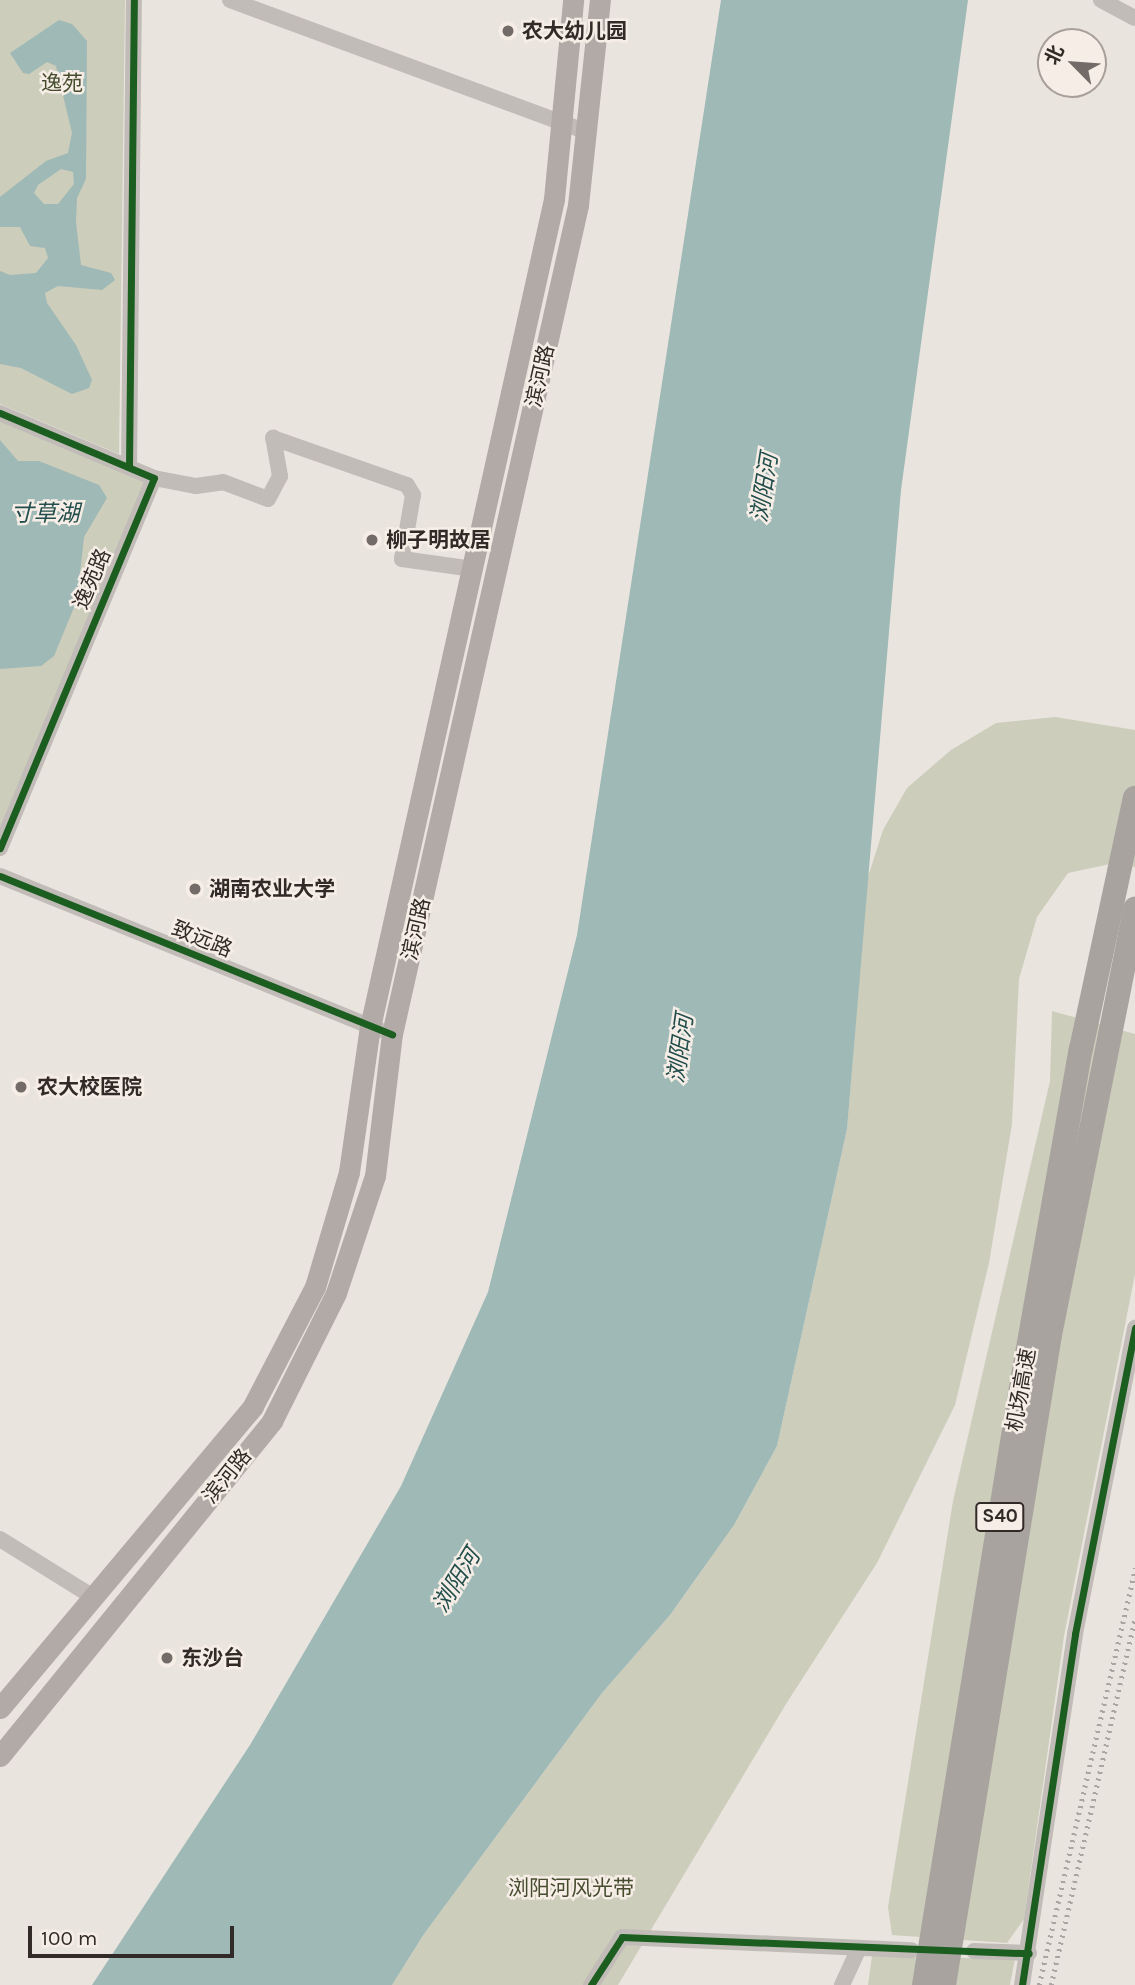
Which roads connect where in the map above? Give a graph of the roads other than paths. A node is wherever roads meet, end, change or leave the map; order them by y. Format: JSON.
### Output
{"nodes":[{"id":1,"x":134,"y":0,"type":"edge"},
{"id":2,"x":230,"y":0,"type":"edge"},
{"id":3,"x":573,"y":0,"type":"edge"},
{"id":4,"x":600,"y":0,"type":"edge"},
{"id":5,"x":1101,"y":0,"type":"edge"},
{"id":6,"x":1135,"y":18,"type":"edge"},
{"id":7,"x":562,"y":125,"type":"junction"},
{"id":8,"x":586,"y":132,"type":"junction"},
{"id":9,"x":0,"y":413,"type":"edge"},
{"id":10,"x":129,"y":467,"type":"junction"},
{"id":11,"x":153,"y":478,"type":"junction"},
{"id":12,"x":473,"y":569,"type":"junction"},
{"id":13,"x":1135,"y":798,"type":"edge"},
{"id":14,"x":0,"y":848,"type":"edge"},
{"id":15,"x":0,"y":876,"type":"edge"},
{"id":16,"x":1135,"y":908,"type":"edge"},
{"id":17,"x":370,"y":1027,"type":"junction"},
{"id":18,"x":392,"y":1034,"type":"junction"},
{"id":19,"x":1092,"y":1053,"type":"junction"},
{"id":20,"x":1135,"y":1328,"type":"edge"},
{"id":21,"x":0,"y":1539,"type":"edge"},
{"id":22,"x":93,"y":1597,"type":"junction"},
{"id":23,"x":0,"y":1708,"type":"edge"},
{"id":24,"x":0,"y":1756,"type":"edge"},
{"id":25,"x":859,"y":1948,"type":"junction"},
{"id":26,"x":912,"y":1950,"type":"dead end"},
{"id":27,"x":974,"y":1951,"type":"dead end"},
{"id":28,"x":1029,"y":1953,"type":"junction"},
{"id":29,"x":591,"y":1985,"type":"edge"},
{"id":30,"x":842,"y":1985,"type":"edge"},
{"id":31,"x":924,"y":1985,"type":"edge"},
{"id":32,"x":944,"y":1985,"type":"edge"},
{"id":33,"x":1022,"y":1985,"type":"edge"}],
"edges":[{"from":1,"to":10,"type":"street"},
{"from":2,"to":7,"type":"street"},
{"from":3,"to":7,"type":"main road","name":"滨河路"},
{"from":4,"to":8,"type":"main road","name":"滨河路"},
{"from":5,"to":6,"type":"street"},
{"from":7,"to":8,"type":"street"},
{"from":7,"to":12,"type":"main road","name":"滨河路"},
{"from":8,"to":18,"type":"main road","name":"滨河路"},
{"from":9,"to":10,"type":"street"},
{"from":10,"to":11,"type":"street"},
{"from":11,"to":12,"type":"street"},
{"from":11,"to":14,"type":"street","name":"逸苑路"},
{"from":12,"to":17,"type":"main road","name":"滨河路"},
{"from":13,"to":19,"type":"highway","name":"机场高速","number":"S40"},
{"from":15,"to":17,"type":"street","name":"致远路"},
{"from":16,"to":19,"type":"highway","name":"机场高速","number":"S40"},
{"from":17,"to":18,"type":"street","name":"致远路"},
{"from":17,"to":22,"type":"main road","name":"滨河路"},
{"from":18,"to":24,"type":"main road","name":"滨河路"},
{"from":19,"to":31,"type":"highway","name":"机场高速","number":"S40"},
{"from":19,"to":32,"type":"highway","name":"机场高速","number":"S40"},
{"from":20,"to":28,"type":"street"},
{"from":21,"to":22,"type":"street"},
{"from":22,"to":23,"type":"main road","name":"滨河路"},
{"from":25,"to":26,"type":"street"},
{"from":25,"to":29,"type":"street"},
{"from":25,"to":30,"type":"street"},
{"from":27,"to":28,"type":"street"},
{"from":28,"to":33,"type":"street"}]}
